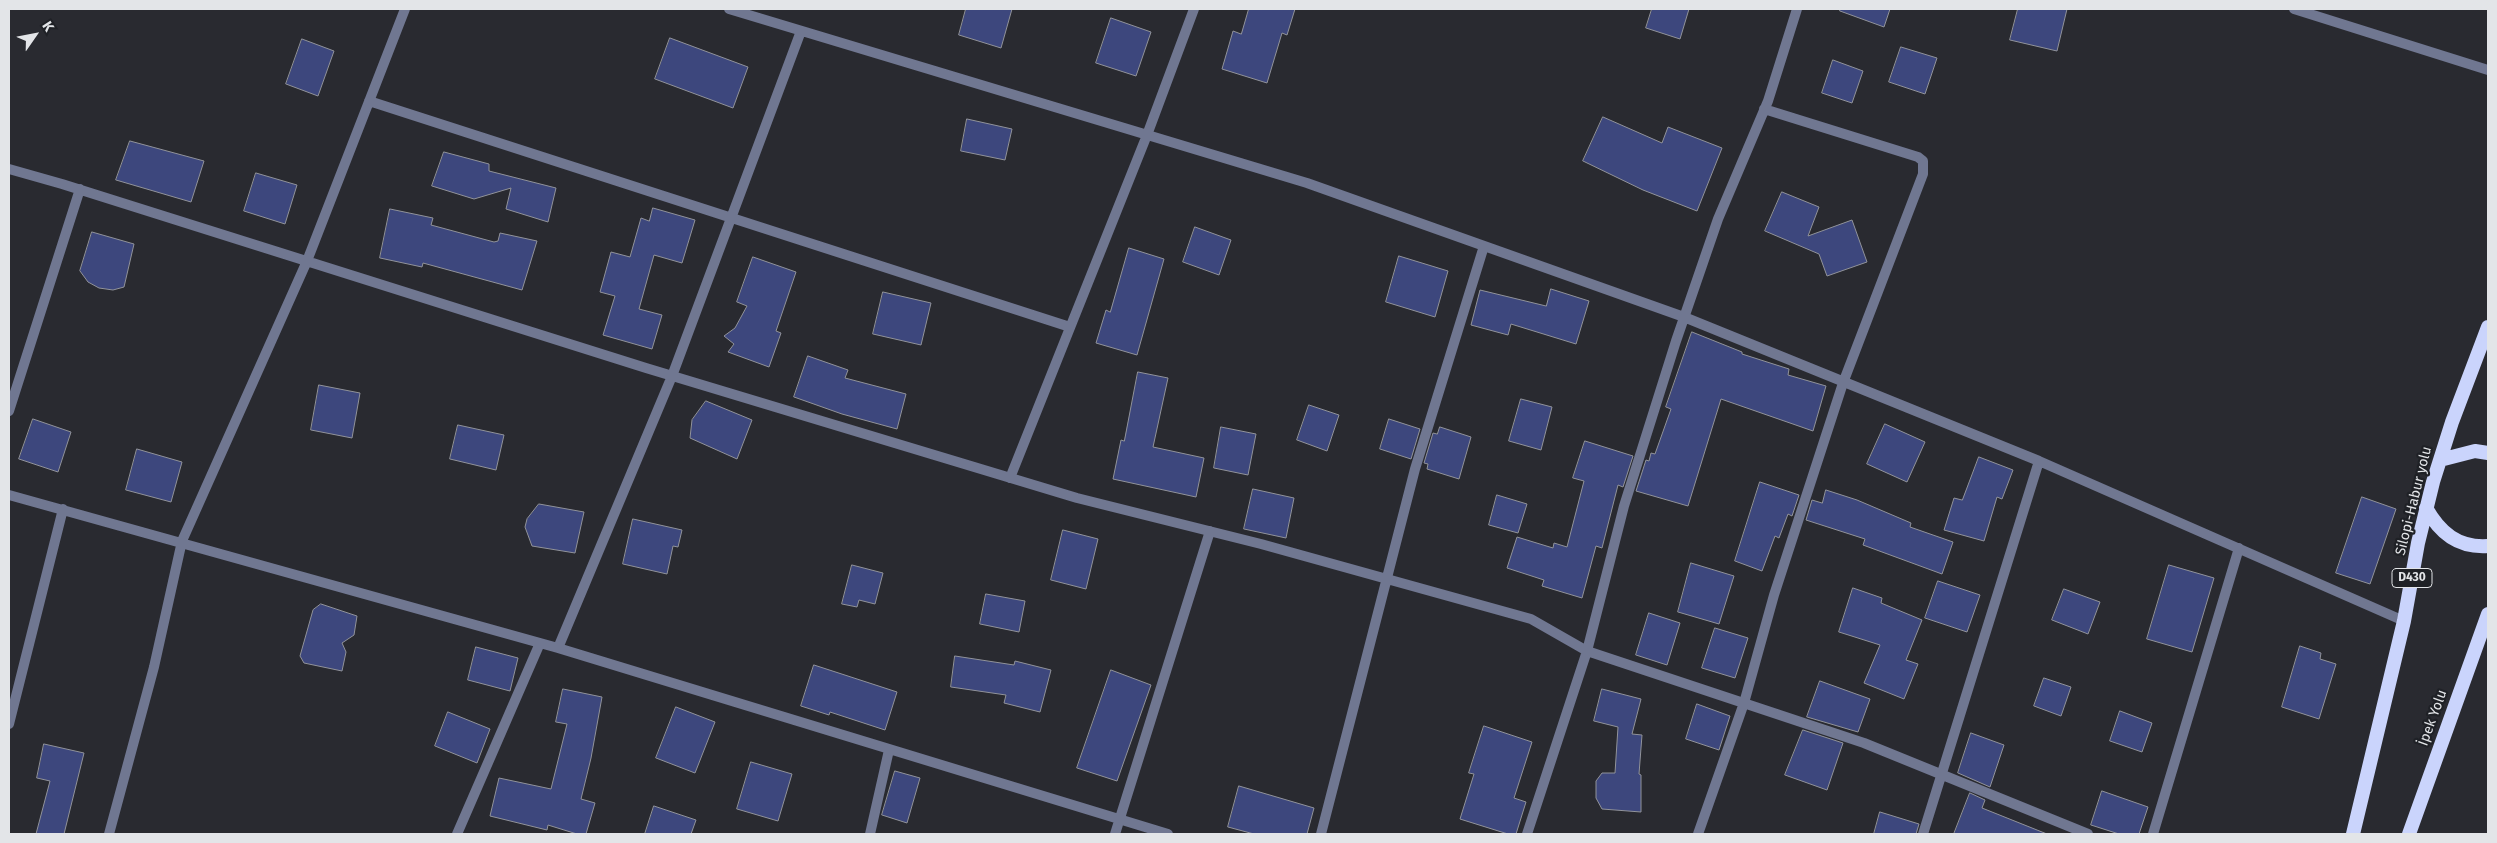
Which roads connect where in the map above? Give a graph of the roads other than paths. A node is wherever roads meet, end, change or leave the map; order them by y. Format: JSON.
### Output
{"nodes":[{"id":1,"x":405,"y":9,"type":"edge"},
{"id":2,"x":729,"y":9,"type":"edge"},
{"id":3,"x":1194,"y":9,"type":"edge"},
{"id":4,"x":1797,"y":9,"type":"edge"},
{"id":5,"x":2294,"y":9,"type":"edge"},
{"id":6,"x":802,"y":31,"type":"junction"},
{"id":7,"x":2488,"y":70,"type":"edge"},
{"id":8,"x":369,"y":101,"type":"junction"},
{"id":9,"x":1764,"y":109,"type":"junction"},
{"id":10,"x":1147,"y":135,"type":"junction"},
{"id":11,"x":9,"y":169,"type":"edge"},
{"id":12,"x":80,"y":190,"type":"junction"},
{"id":13,"x":732,"y":216,"type":"junction"},
{"id":14,"x":1484,"y":246,"type":"junction"},
{"id":15,"x":307,"y":261,"type":"junction"},
{"id":16,"x":1684,"y":317,"type":"junction"},
{"id":17,"x":1070,"y":327,"type":"junction"},
{"id":18,"x":2488,"y":327,"type":"edge"},
{"id":19,"x":672,"y":376,"type":"junction"},
{"id":20,"x":1843,"y":383,"type":"junction"},
{"id":21,"x":9,"y":411,"type":"edge"},
{"id":22,"x":2488,"y":453,"type":"edge"},
{"id":23,"x":2440,"y":460,"type":"junction"},
{"id":24,"x":2039,"y":461,"type":"junction"},
{"id":25,"x":1010,"y":478,"type":"junction"},
{"id":26,"x":9,"y":495,"type":"edge"},
{"id":27,"x":2426,"y":508,"type":"junction"},
{"id":28,"x":63,"y":509,"type":"junction"},
{"id":29,"x":1210,"y":532,"type":"junction"},
{"id":30,"x":182,"y":542,"type":"junction"},
{"id":31,"x":2488,"y":546,"type":"edge"},
{"id":32,"x":2240,"y":548,"type":"junction"},
{"id":33,"x":1386,"y":579,"type":"junction"},
{"id":34,"x":2488,"y":614,"type":"edge"},
{"id":35,"x":2404,"y":621,"type":"junction"},
{"id":36,"x":540,"y":643,"type":"junction"},
{"id":37,"x":558,"y":648,"type":"junction"},
{"id":38,"x":1587,"y":651,"type":"junction"},
{"id":39,"x":1744,"y":703,"type":"junction"},
{"id":40,"x":9,"y":724,"type":"edge"},
{"id":41,"x":889,"y":750,"type":"junction"},
{"id":42,"x":1940,"y":774,"type":"junction"},
{"id":43,"x":1120,"y":820,"type":"junction"},
{"id":44,"x":109,"y":834,"type":"edge"},
{"id":45,"x":458,"y":834,"type":"edge"},
{"id":46,"x":870,"y":834,"type":"edge"},
{"id":47,"x":1115,"y":834,"type":"edge"},
{"id":48,"x":1168,"y":834,"type":"edge"},
{"id":49,"x":1321,"y":834,"type":"edge"},
{"id":50,"x":1527,"y":834,"type":"edge"},
{"id":51,"x":1698,"y":834,"type":"edge"},
{"id":52,"x":1923,"y":834,"type":"edge"},
{"id":53,"x":2088,"y":834,"type":"edge"},
{"id":54,"x":2153,"y":834,"type":"edge"},
{"id":55,"x":2354,"y":834,"type":"edge"},
{"id":56,"x":2409,"y":834,"type":"edge"}],
"edges":[{"from":1,"to":8,"type":"street"},
{"from":2,"to":6,"type":"street"},
{"from":3,"to":10,"type":"street"},
{"from":4,"to":9,"type":"street"},
{"from":5,"to":7,"type":"street"},
{"from":6,"to":10,"type":"street"},
{"from":6,"to":13,"type":"street"},
{"from":8,"to":13,"type":"street"},
{"from":8,"to":15,"type":"street"},
{"from":9,"to":16,"type":"street"},
{"from":9,"to":20,"type":"street"},
{"from":10,"to":14,"type":"street"},
{"from":10,"to":17,"type":"street"},
{"from":11,"to":12,"type":"street"},
{"from":12,"to":15,"type":"street"},
{"from":12,"to":21,"type":"street"},
{"from":13,"to":17,"type":"street"},
{"from":13,"to":19,"type":"street"},
{"from":14,"to":16,"type":"street"},
{"from":14,"to":33,"type":"street"},
{"from":15,"to":19,"type":"street"},
{"from":15,"to":30,"type":"street"},
{"from":16,"to":20,"type":"street"},
{"from":16,"to":38,"type":"street"},
{"from":17,"to":25,"type":"street"},
{"from":18,"to":23,"type":"highway","name":"Silopi-Habur yolu","number":"D430"},
{"from":19,"to":25,"type":"street"},
{"from":19,"to":37,"type":"street"},
{"from":20,"to":24,"type":"street"},
{"from":20,"to":39,"type":"street"},
{"from":22,"to":23,"type":"highway"},
{"from":23,"to":27,"type":"highway","name":"Silopi-Habur yolu","number":"D430"},
{"from":24,"to":32,"type":"street"},
{"from":24,"to":42,"type":"street"},
{"from":25,"to":29,"type":"street"},
{"from":26,"to":28,"type":"street"},
{"from":27,"to":31,"type":"highway"},
{"from":27,"to":35,"type":"highway","name":"Silopi-Habur yolu","number":"D430"},
{"from":28,"to":30,"type":"street"},
{"from":28,"to":40,"type":"street"},
{"from":29,"to":33,"type":"street"},
{"from":29,"to":43,"type":"street"},
{"from":30,"to":36,"type":"street"},
{"from":30,"to":44,"type":"street"},
{"from":32,"to":35,"type":"street"},
{"from":32,"to":54,"type":"street"},
{"from":33,"to":38,"type":"street"},
{"from":33,"to":49,"type":"street"},
{"from":34,"to":56,"type":"highway","name":"İpek Yolu"},
{"from":35,"to":55,"type":"highway","name":"Silopi-Habur yolu","number":"D430"},
{"from":36,"to":37,"type":"street"},
{"from":36,"to":45,"type":"street"},
{"from":37,"to":41,"type":"street"},
{"from":38,"to":39,"type":"street"},
{"from":38,"to":50,"type":"street"},
{"from":39,"to":42,"type":"street"},
{"from":39,"to":51,"type":"street"},
{"from":41,"to":43,"type":"street"},
{"from":41,"to":46,"type":"street"},
{"from":42,"to":52,"type":"street"},
{"from":42,"to":53,"type":"street"},
{"from":43,"to":47,"type":"street"},
{"from":43,"to":48,"type":"street"}]}
